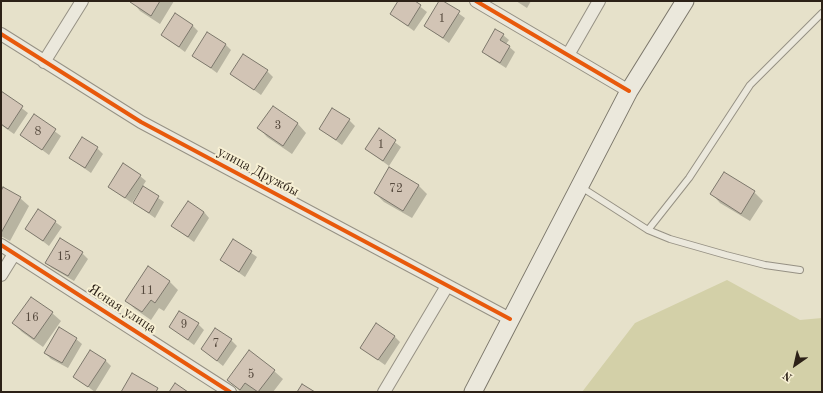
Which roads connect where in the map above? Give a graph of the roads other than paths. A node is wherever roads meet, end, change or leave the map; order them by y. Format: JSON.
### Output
{"nodes":[{"id":1,"x":82,"y":1,"type":"edge"},
{"id":2,"x":476,"y":1,"type":"edge"},
{"id":3,"x":599,"y":1,"type":"edge"},
{"id":4,"x":685,"y":1,"type":"edge"},
{"id":5,"x":822,"y":13,"type":"edge"},
{"id":6,"x":1,"y":34,"type":"edge"},
{"id":7,"x":568,"y":55,"type":"junction"},
{"id":8,"x":44,"y":62,"type":"junction"},
{"id":9,"x":629,"y":91,"type":"junction"},
{"id":10,"x":580,"y":186,"type":"junction"},
{"id":11,"x":648,"y":230,"type":"junction"},
{"id":12,"x":1,"y":245,"type":"edge"},
{"id":13,"x":14,"y":254,"type":"junction"},
{"id":14,"x":800,"y":270,"type":"dead end"},
{"id":15,"x":1,"y":275,"type":"edge"},
{"id":16,"x":447,"y":286,"type":"junction"},
{"id":17,"x":510,"y":319,"type":"junction"},
{"id":18,"x":230,"y":392,"type":"edge"},
{"id":19,"x":384,"y":392,"type":"edge"},
{"id":20,"x":472,"y":392,"type":"edge"}],
"edges":[{"from":1,"to":8,"type":"street"},
{"from":2,"to":7,"type":"street"},
{"from":3,"to":7,"type":"street"},
{"from":4,"to":9,"type":"main road"},
{"from":5,"to":11,"type":"lane"},
{"from":6,"to":8,"type":"street","name":"улица Дружбы"},
{"from":7,"to":9,"type":"street"},
{"from":8,"to":16,"type":"street","name":"улица Дружбы"},
{"from":9,"to":10,"type":"main road"},
{"from":10,"to":11,"type":"lane"},
{"from":10,"to":17,"type":"main road"},
{"from":11,"to":14,"type":"lane"},
{"from":12,"to":13,"type":"street","name":"Ясная улица"},
{"from":13,"to":15,"type":"street"},
{"from":13,"to":18,"type":"street","name":"Ясная улица"},
{"from":16,"to":17,"type":"street","name":"улица Дружбы"},
{"from":16,"to":19,"type":"street"},
{"from":17,"to":20,"type":"main road"}]}
